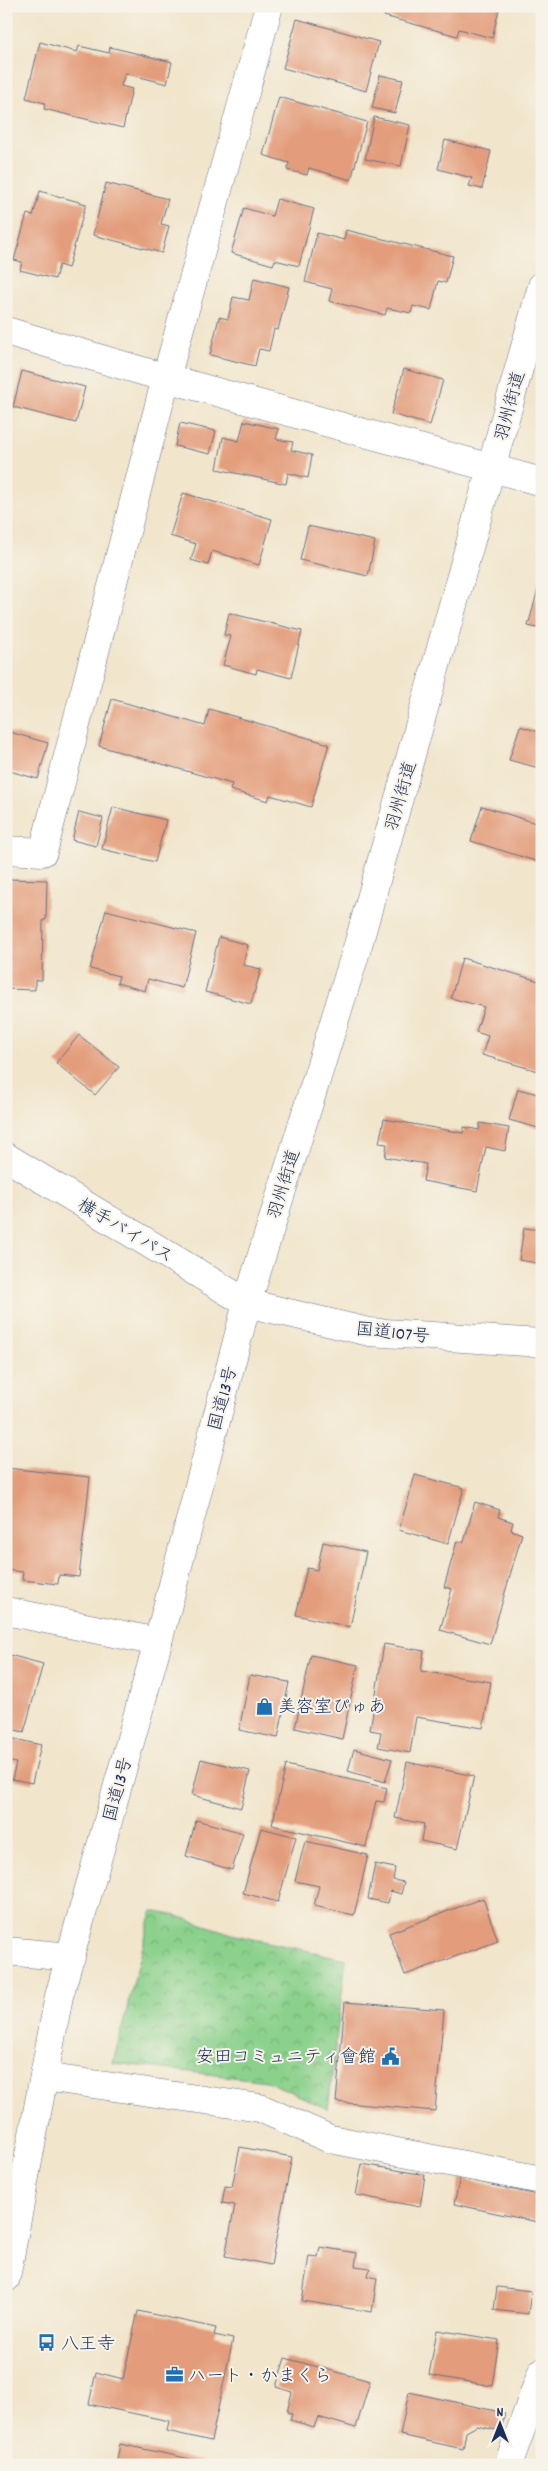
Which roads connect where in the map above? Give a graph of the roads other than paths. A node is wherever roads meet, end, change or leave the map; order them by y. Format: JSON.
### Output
{"nodes":[{"id":1,"x":269,"y":6,"type":"edge"},
{"id":2,"x":542,"y":286,"type":"edge"},
{"id":3,"x":6,"y":331,"type":"edge"},
{"id":4,"x":166,"y":378,"type":"junction"},
{"id":5,"x":492,"y":468,"type":"junction"},
{"id":6,"x":542,"y":482,"type":"edge"},
{"id":7,"x":6,"y":850,"type":"edge"},
{"id":8,"x":6,"y":1157,"type":"edge"},
{"id":9,"x":247,"y":1304,"type":"junction"},
{"id":10,"x":542,"y":1343,"type":"edge"},
{"id":11,"x":6,"y":1611,"type":"edge"},
{"id":12,"x":158,"y":1642,"type":"junction"},
{"id":13,"x":6,"y":1951,"type":"edge"},
{"id":14,"x":70,"y":1957,"type":"junction"},
{"id":15,"x":44,"y":2078,"type":"junction"},
{"id":16,"x":542,"y":2180,"type":"edge"},
{"id":17,"x":6,"y":2278,"type":"edge"},
{"id":18,"x":542,"y":2372,"type":"edge"},
{"id":19,"x":508,"y":2465,"type":"edge"}],
"edges":[{"from":1,"to":4,"type":"main road"},
{"from":2,"to":5,"type":"main road","name":"羽州街道"},
{"from":3,"to":4,"type":"main road"},
{"from":4,"to":5,"type":"main road"},
{"from":4,"to":7,"type":"main road"},
{"from":5,"to":6,"type":"main road"},
{"from":5,"to":9,"type":"main road","name":"羽州街道"},
{"from":8,"to":9,"type":"main road","name":"横手バイパス"},
{"from":9,"to":10,"type":"main road","name":"国道107号"},
{"from":9,"to":12,"type":"main road","name":"国道13号"},
{"from":11,"to":12,"type":"main road"},
{"from":12,"to":14,"type":"main road","name":"国道13号"},
{"from":13,"to":14,"type":"main road"},
{"from":14,"to":15,"type":"main road","name":"国道13号"},
{"from":15,"to":16,"type":"main road"},
{"from":15,"to":17,"type":"main road","name":"国道13号"},
{"from":18,"to":19,"type":"main road"}]}
